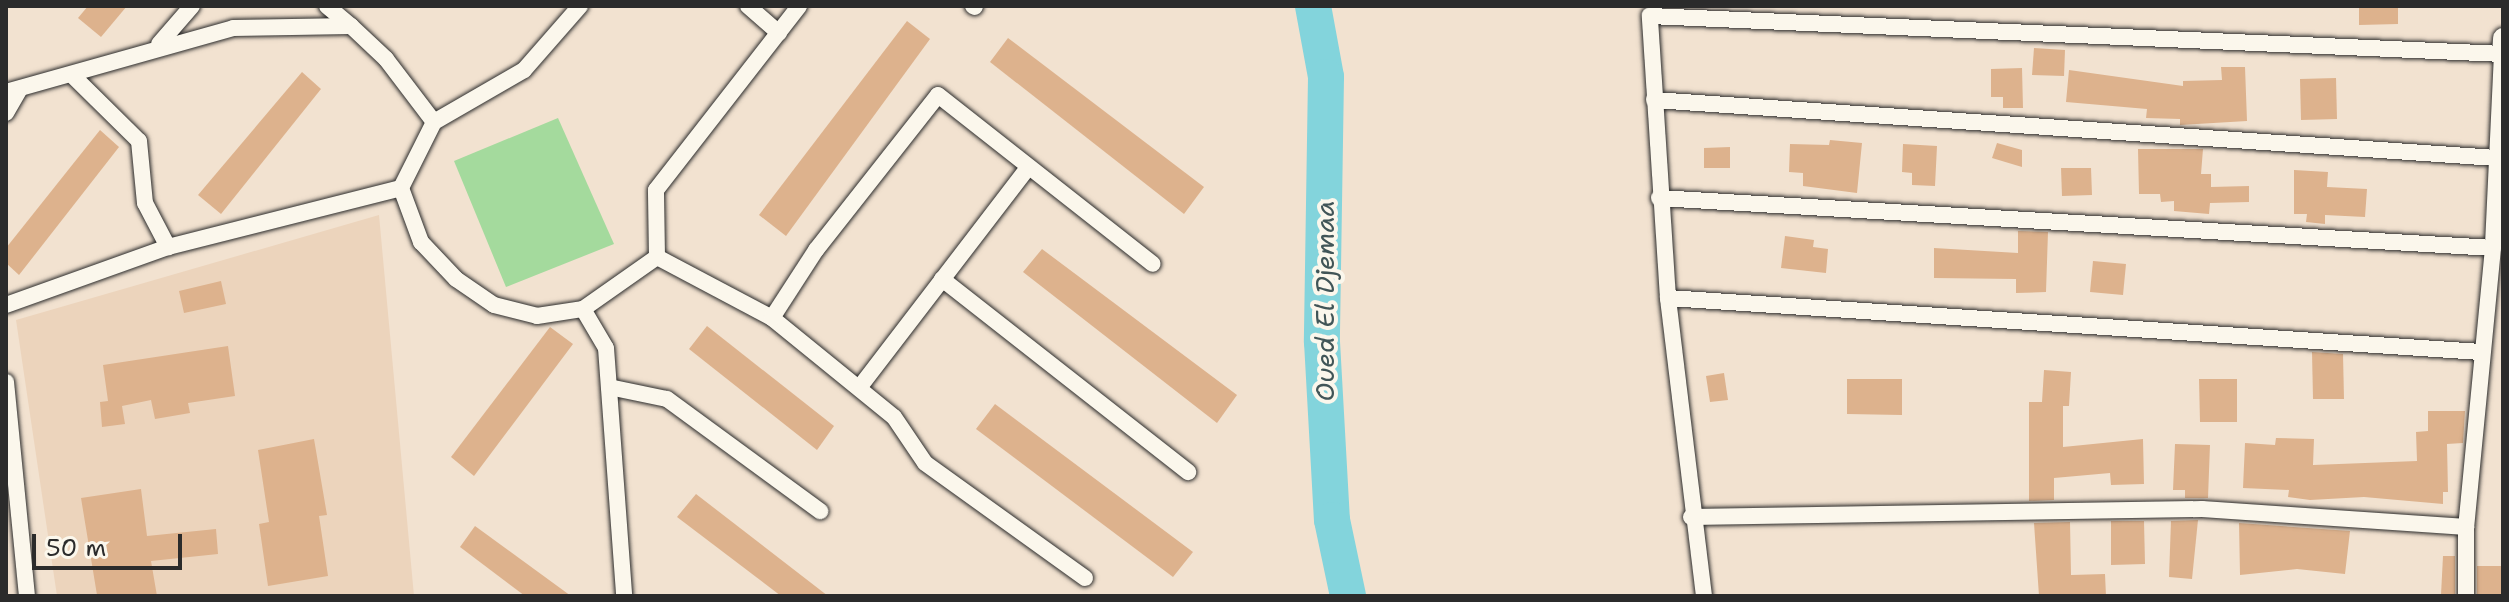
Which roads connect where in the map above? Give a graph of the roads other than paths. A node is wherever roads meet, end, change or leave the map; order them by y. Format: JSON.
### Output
{"nodes":[{"id":1,"x":192,"y":6,"type":"edge"},
{"id":2,"x":327,"y":6,"type":"edge"},
{"id":3,"x":580,"y":6,"type":"edge"},
{"id":4,"x":748,"y":6,"type":"edge"},
{"id":5,"x":799,"y":6,"type":"edge"},
{"id":6,"x":351,"y":26,"type":"junction"},
{"id":7,"x":779,"y":33,"type":"junction"},
{"id":8,"x":2503,"y":38,"type":"edge"},
{"id":9,"x":158,"y":46,"type":"junction"},
{"id":10,"x":2502,"y":54,"type":"edge"},
{"id":11,"x":74,"y":77,"type":"junction"},
{"id":12,"x":13,"y":91,"type":"edge"},
{"id":13,"x":1654,"y":100,"type":"junction"},
{"id":14,"x":6,"y":113,"type":"edge"},
{"id":15,"x":434,"y":122,"type":"junction"},
{"id":16,"x":2496,"y":158,"type":"junction"},
{"id":17,"x":1028,"y":168,"type":"junction"},
{"id":18,"x":401,"y":188,"type":"junction"},
{"id":19,"x":1659,"y":198,"type":"junction"},
{"id":20,"x":168,"y":247,"type":"junction"},
{"id":21,"x":2493,"y":248,"type":"junction"},
{"id":22,"x":657,"y":257,"type":"junction"},
{"id":23,"x":1153,"y":264,"type":"dead end"},
{"id":24,"x":942,"y":279,"type":"junction"},
{"id":25,"x":1668,"y":298,"type":"junction"},
{"id":26,"x":6,"y":305,"type":"edge"},
{"id":27,"x":583,"y":309,"type":"junction"},
{"id":28,"x":772,"y":318,"type":"junction"},
{"id":29,"x":2481,"y":352,"type":"junction"},
{"id":30,"x":6,"y":382,"type":"edge"},
{"id":31,"x":609,"y":387,"type":"junction"},
{"id":32,"x":859,"y":388,"type":"junction"},
{"id":33,"x":1188,"y":472,"type":"dead end"},
{"id":34,"x":820,"y":511,"type":"dead end"},
{"id":35,"x":1691,"y":517,"type":"junction"},
{"id":36,"x":2466,"y":527,"type":"junction"},
{"id":37,"x":1085,"y":578,"type":"dead end"},
{"id":38,"x":27,"y":596,"type":"edge"},
{"id":39,"x":624,"y":596,"type":"edge"},
{"id":40,"x":1704,"y":596,"type":"edge"},
{"id":41,"x":2466,"y":596,"type":"edge"}],
"edges":[{"from":1,"to":9,"type":"street"},
{"from":2,"to":6,"type":"street"},
{"from":3,"to":15,"type":"street"},
{"from":4,"to":7,"type":"street"},
{"from":5,"to":7,"type":"street"},
{"from":6,"to":9,"type":"street"},
{"from":6,"to":15,"type":"street"},
{"from":7,"to":22,"type":"street"},
{"from":8,"to":10,"type":"street"},
{"from":9,"to":11,"type":"street"},
{"from":10,"to":13,"type":"street"},
{"from":10,"to":16,"type":"street"},
{"from":11,"to":12,"type":"street"},
{"from":11,"to":20,"type":"street"},
{"from":12,"to":14,"type":"street"},
{"from":13,"to":16,"type":"street"},
{"from":13,"to":19,"type":"street"},
{"from":15,"to":18,"type":"street"},
{"from":16,"to":21,"type":"street"},
{"from":17,"to":23,"type":"street"},
{"from":17,"to":24,"type":"street"},
{"from":17,"to":28,"type":"street"},
{"from":18,"to":20,"type":"street"},
{"from":18,"to":27,"type":"street"},
{"from":19,"to":21,"type":"street"},
{"from":19,"to":25,"type":"street"},
{"from":20,"to":26,"type":"street"},
{"from":21,"to":29,"type":"street"},
{"from":22,"to":27,"type":"street"},
{"from":22,"to":28,"type":"street"},
{"from":24,"to":32,"type":"street"},
{"from":24,"to":33,"type":"street"},
{"from":25,"to":29,"type":"street"},
{"from":25,"to":35,"type":"street"},
{"from":27,"to":31,"type":"street"},
{"from":28,"to":32,"type":"street"},
{"from":29,"to":36,"type":"street"},
{"from":30,"to":38,"type":"street"},
{"from":31,"to":34,"type":"street"},
{"from":31,"to":39,"type":"street"},
{"from":32,"to":37,"type":"street"},
{"from":35,"to":36,"type":"street"},
{"from":35,"to":40,"type":"street"},
{"from":36,"to":41,"type":"street"}]}
